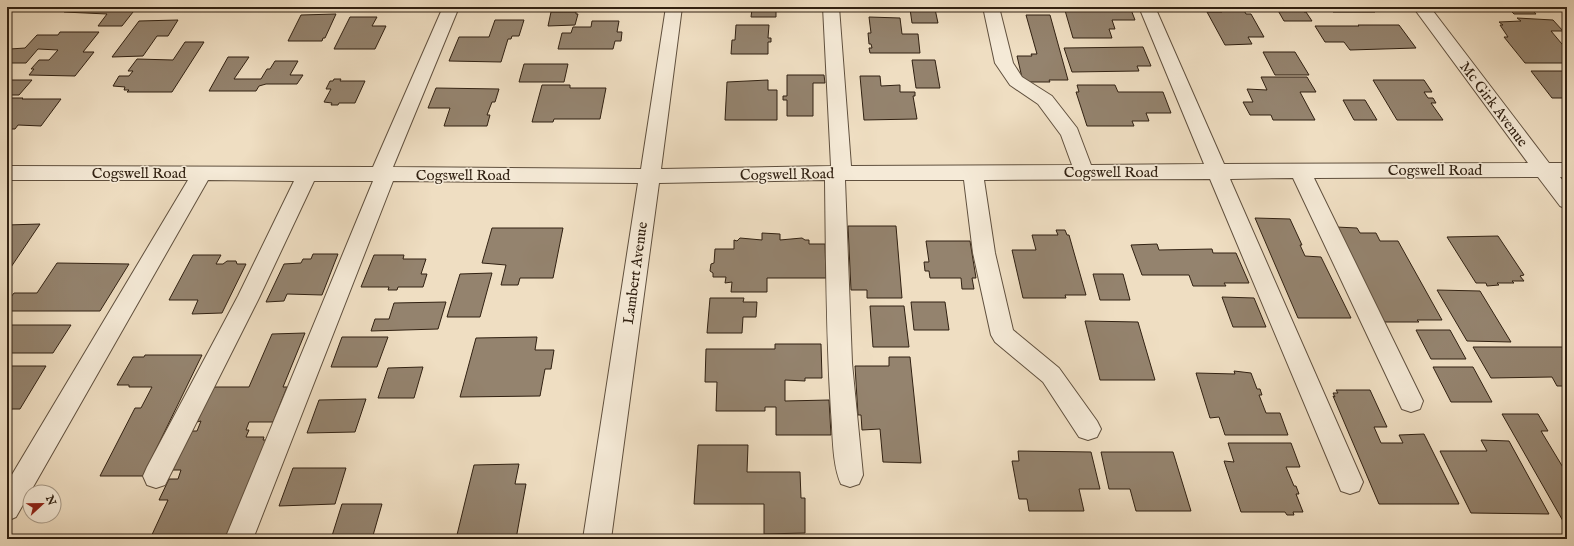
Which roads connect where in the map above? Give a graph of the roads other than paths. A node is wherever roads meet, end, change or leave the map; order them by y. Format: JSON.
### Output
{"nodes":[{"id":1,"x":452,"y":7,"type":"edge"},
{"id":2,"x":674,"y":7,"type":"edge"},
{"id":3,"x":832,"y":7,"type":"edge"},
{"id":4,"x":991,"y":7,"type":"edge"},
{"id":5,"x":1147,"y":7,"type":"edge"},
{"id":6,"x":1420,"y":7,"type":"edge"},
{"id":7,"x":1543,"y":170,"type":"junction"},
{"id":8,"x":1567,"y":170,"type":"edge"},
{"id":9,"x":1216,"y":171,"type":"junction"},
{"id":10,"x":1300,"y":171,"type":"junction"},
{"id":11,"x":1084,"y":172,"type":"junction"},
{"id":12,"x":7,"y":173,"type":"edge"},
{"id":13,"x":202,"y":173,"type":"junction"},
{"id":14,"x":838,"y":173,"type":"junction"},
{"id":15,"x":973,"y":173,"type":"junction"},
{"id":16,"x":307,"y":174,"type":"junction"},
{"id":17,"x":383,"y":174,"type":"junction"},
{"id":18,"x":649,"y":176,"type":"junction"},
{"id":19,"x":1567,"y":201,"type":"edge"},
{"id":20,"x":1411,"y":401,"type":"dead end"},
{"id":21,"x":1088,"y":429,"type":"dead end"},
{"id":22,"x":156,"y":476,"type":"dead end"},
{"id":23,"x":850,"y":476,"type":"dead end"},
{"id":24,"x":1350,"y":482,"type":"dead end"},
{"id":25,"x":7,"y":508,"type":"edge"},
{"id":26,"x":239,"y":539,"type":"edge"},
{"id":27,"x":597,"y":539,"type":"edge"}],
"edges":[{"from":1,"to":17,"type":"street"},
{"from":2,"to":18,"type":"street","name":"Lambert Avenue"},
{"from":3,"to":14,"type":"street"},
{"from":4,"to":11,"type":"street"},
{"from":5,"to":9,"type":"street"},
{"from":6,"to":7,"type":"street","name":"Mc Girk Avenue"},
{"from":7,"to":8,"type":"street","name":"Cogswell Road"},
{"from":7,"to":10,"type":"street","name":"Cogswell Road"},
{"from":7,"to":19,"type":"street","name":"Mc Girk Avenue"},
{"from":9,"to":10,"type":"street","name":"Cogswell Road"},
{"from":9,"to":11,"type":"street","name":"Cogswell Road"},
{"from":9,"to":24,"type":"street"},
{"from":10,"to":20,"type":"street"},
{"from":11,"to":15,"type":"street","name":"Cogswell Road"},
{"from":12,"to":13,"type":"street","name":"Cogswell Road"},
{"from":13,"to":16,"type":"street","name":"Cogswell Road"},
{"from":13,"to":25,"type":"street"},
{"from":14,"to":15,"type":"street","name":"Cogswell Road"},
{"from":14,"to":18,"type":"street","name":"Cogswell Road"},
{"from":14,"to":23,"type":"street"},
{"from":15,"to":21,"type":"street"},
{"from":16,"to":17,"type":"street","name":"Cogswell Road"},
{"from":16,"to":22,"type":"street"},
{"from":17,"to":18,"type":"street","name":"Cogswell Road"},
{"from":17,"to":26,"type":"street"},
{"from":18,"to":27,"type":"street","name":"Lambert Avenue"}]}
